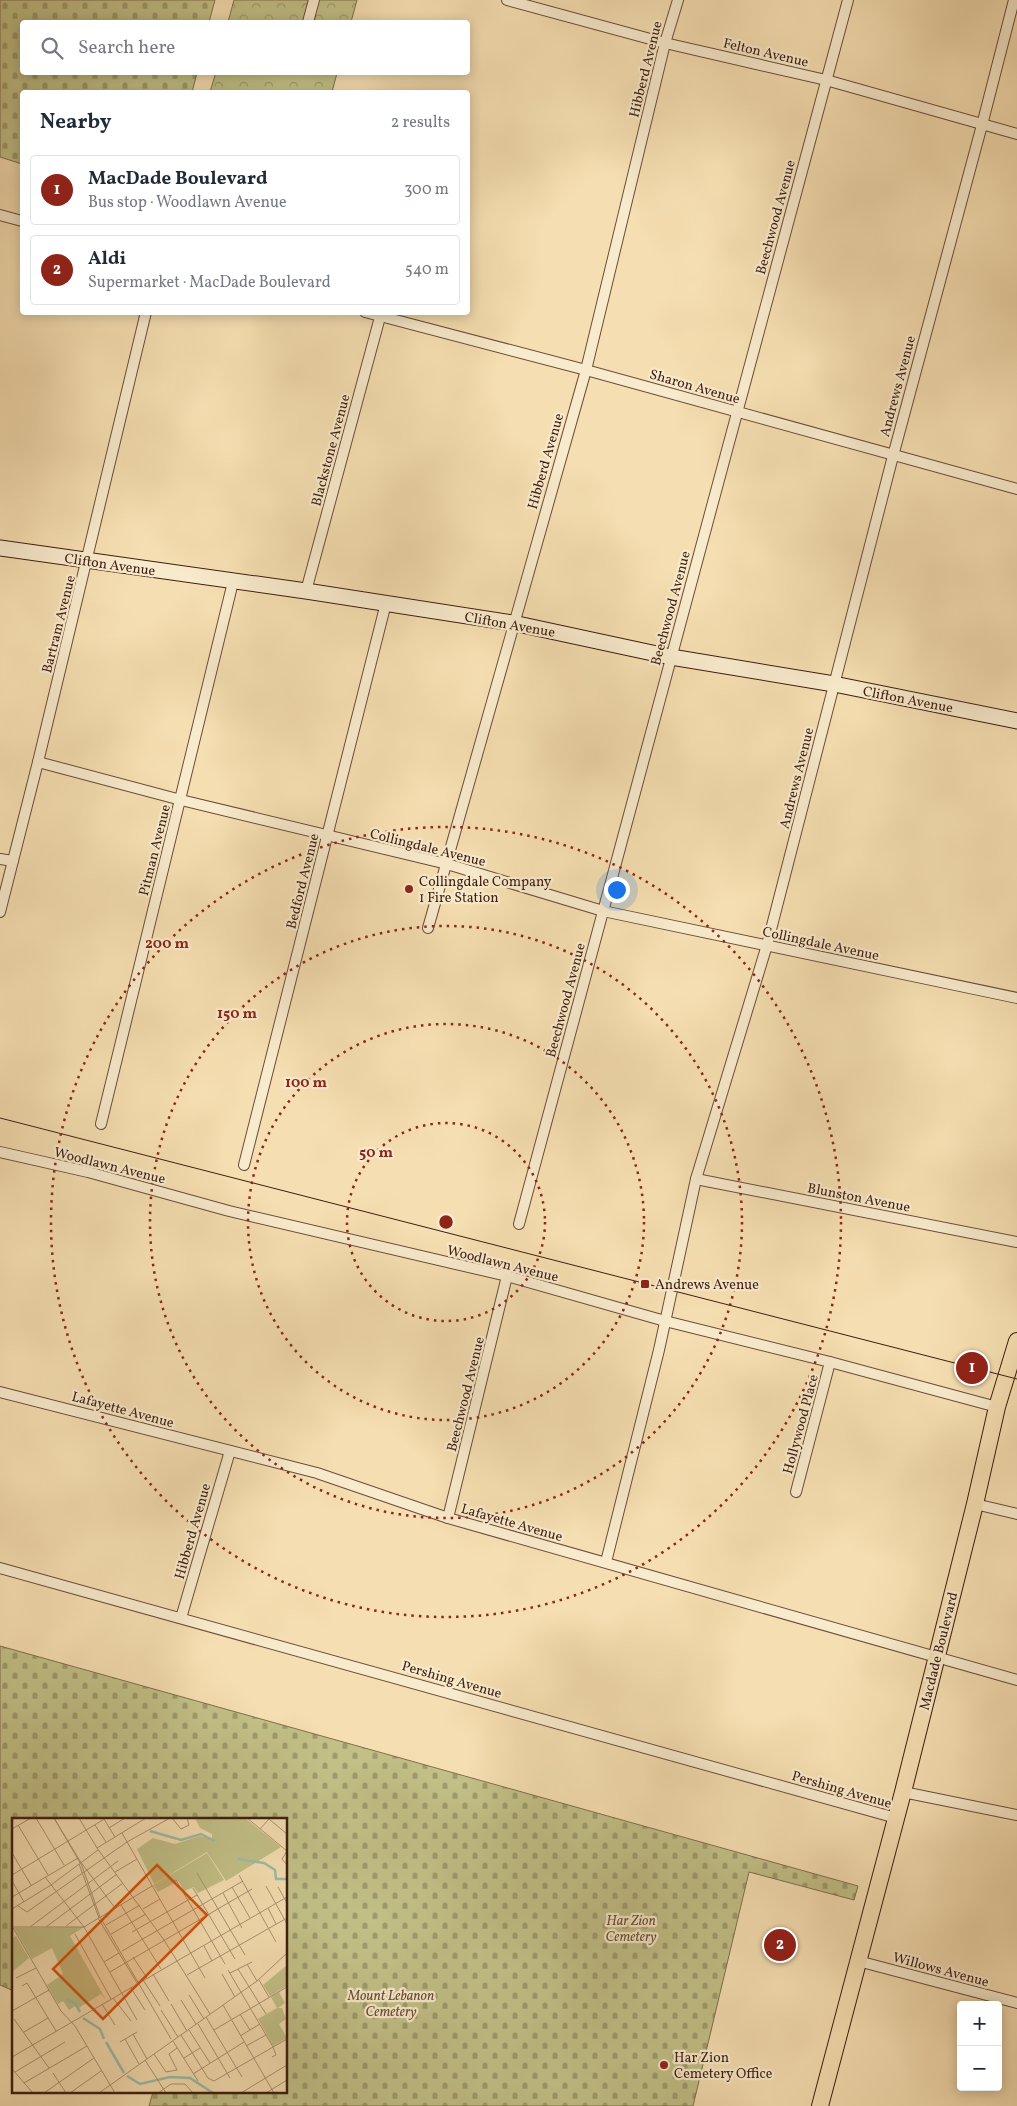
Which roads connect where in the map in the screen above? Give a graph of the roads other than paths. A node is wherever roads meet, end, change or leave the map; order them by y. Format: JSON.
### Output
{"nodes":[{"id":1,"x":314,"y":0,"type":"edge"},
{"id":2,"x":507,"y":0,"type":"edge"},
{"id":3,"x":678,"y":0,"type":"edge"},
{"id":4,"x":848,"y":0,"type":"edge"},
{"id":5,"x":1014,"y":0,"type":"edge"},
{"id":6,"x":309,"y":20,"type":"edge"},
{"id":7,"x":665,"y":42,"type":"junction"},
{"id":8,"x":826,"y":80,"type":"junction"},
{"id":9,"x":982,"y":125,"type":"junction"},
{"id":10,"x":1017,"y":134,"type":"edge"},
{"id":11,"x":0,"y":215,"type":"edge"},
{"id":12,"x":20,"y":220,"type":"edge"},
{"id":13,"x":145,"y":315,"type":"edge"},
{"id":14,"x":376,"y":315,"type":"edge"},
{"id":15,"x":380,"y":316,"type":"junction"},
{"id":16,"x":586,"y":370,"type":"junction"},
{"id":17,"x":737,"y":412,"type":"junction"},
{"id":18,"x":893,"y":456,"type":"junction"},
{"id":19,"x":1017,"y":489,"type":"edge"},
{"id":20,"x":0,"y":548,"type":"edge"},
{"id":21,"x":87,"y":560,"type":"junction"},
{"id":22,"x":234,"y":582,"type":"junction"},
{"id":23,"x":306,"y":591,"type":"junction"},
{"id":24,"x":386,"y":603,"type":"junction"},
{"id":25,"x":513,"y":623,"type":"junction"},
{"id":26,"x":671,"y":657,"type":"junction"},
{"id":27,"x":834,"y":684,"type":"junction"},
{"id":28,"x":1017,"y":721,"type":"edge"},
{"id":29,"x":38,"y":762,"type":"junction"},
{"id":30,"x":181,"y":800,"type":"junction"},
{"id":31,"x":328,"y":836,"type":"junction"},
{"id":32,"x":0,"y":859,"type":"edge"},
{"id":33,"x":13,"y":861,"type":"junction"},
{"id":34,"x":447,"y":864,"type":"junction"},
{"id":35,"x":603,"y":911,"type":"junction"},
{"id":36,"x":0,"y":912,"type":"edge"},
{"id":37,"x":428,"y":928,"type":"dead end"},
{"id":38,"x":767,"y":945,"type":"junction"},
{"id":39,"x":1017,"y":998,"type":"edge"},
{"id":40,"x":101,"y":1124,"type":"dead end"},
{"id":41,"x":0,"y":1152,"type":"edge"},
{"id":42,"x":244,"y":1165,"type":"dead end"},
{"id":43,"x":696,"y":1179,"type":"junction"},
{"id":44,"x":519,"y":1224,"type":"dead end"},
{"id":45,"x":1017,"y":1242,"type":"edge"},
{"id":46,"x":507,"y":1276,"type":"junction"},
{"id":47,"x":665,"y":1320,"type":"junction"},
{"id":48,"x":1017,"y":1341,"type":"edge"},
{"id":49,"x":830,"y":1362,"type":"junction"},
{"id":50,"x":0,"y":1392,"type":"edge"},
{"id":51,"x":997,"y":1407,"type":"junction"},
{"id":52,"x":230,"y":1451,"type":"junction"},
{"id":53,"x":796,"y":1492,"type":"dead end"},
{"id":54,"x":975,"y":1504,"type":"junction"},
{"id":55,"x":1017,"y":1514,"type":"edge"},
{"id":56,"x":448,"y":1518,"type":"junction"},
{"id":57,"x":606,"y":1562,"type":"junction"},
{"id":58,"x":0,"y":1568,"type":"edge"},
{"id":59,"x":181,"y":1618,"type":"junction"},
{"id":60,"x":936,"y":1658,"type":"junction"},
{"id":61,"x":1017,"y":1680,"type":"edge"},
{"id":62,"x":903,"y":1792,"type":"junction"},
{"id":63,"x":1017,"y":1815,"type":"edge"},
{"id":64,"x":896,"y":1818,"type":"junction"},
{"id":65,"x":858,"y":1961,"type":"junction"},
{"id":66,"x":1017,"y":2003,"type":"edge"},
{"id":67,"x":820,"y":2106,"type":"edge"}],
"edges":[{"from":1,"to":6,"type":"street"},
{"from":2,"to":7,"type":"street","name":"Felton Avenue"},
{"from":3,"to":7,"type":"street","name":"Hibberd Avenue"},
{"from":4,"to":8,"type":"street","name":"Beechwood Avenue"},
{"from":5,"to":9,"type":"street","name":"Andrews Avenue"},
{"from":7,"to":8,"type":"street","name":"Felton Avenue"},
{"from":7,"to":16,"type":"street","name":"Hibberd Avenue"},
{"from":8,"to":9,"type":"street","name":"Felton Avenue"},
{"from":8,"to":17,"type":"street","name":"Beechwood Avenue"},
{"from":9,"to":10,"type":"street","name":"Felton Avenue"},
{"from":9,"to":18,"type":"street","name":"Andrews Avenue"},
{"from":11,"to":12,"type":"street"},
{"from":13,"to":21,"type":"street","name":"Bartram Avenue"},
{"from":14,"to":15,"type":"street","name":"Sharon Avenue"},
{"from":15,"to":16,"type":"street","name":"Sharon Avenue"},
{"from":15,"to":23,"type":"street","name":"Blackstone Avenue"},
{"from":16,"to":17,"type":"street","name":"Sharon Avenue"},
{"from":16,"to":25,"type":"street","name":"Hibberd Avenue"},
{"from":17,"to":18,"type":"street","name":"Sharon Avenue"},
{"from":17,"to":26,"type":"street","name":"Beechwood Avenue"},
{"from":18,"to":19,"type":"street","name":"Sharon Avenue"},
{"from":18,"to":27,"type":"street","name":"Andrews Avenue"},
{"from":20,"to":21,"type":"street","name":"Clifton Avenue"},
{"from":21,"to":22,"type":"street","name":"Clifton Avenue"},
{"from":21,"to":29,"type":"street","name":"Bartram Avenue"},
{"from":22,"to":23,"type":"street","name":"Clifton Avenue"},
{"from":22,"to":30,"type":"street","name":"Pitman Avenue"},
{"from":23,"to":24,"type":"street","name":"Clifton Avenue"},
{"from":24,"to":25,"type":"street","name":"Clifton Avenue"},
{"from":24,"to":31,"type":"street","name":"Bedford Avenue"},
{"from":25,"to":26,"type":"street","name":"Clifton Avenue"},
{"from":25,"to":34,"type":"street","name":"Hibberd Avenue"},
{"from":26,"to":27,"type":"street","name":"Clifton Avenue"},
{"from":26,"to":35,"type":"street","name":"Beechwood Avenue"},
{"from":27,"to":28,"type":"street","name":"Clifton Avenue"},
{"from":27,"to":38,"type":"street","name":"Andrews Avenue"},
{"from":29,"to":30,"type":"street","name":"Collingdale Avenue"},
{"from":29,"to":33,"type":"street","name":"Bartram Avenue"},
{"from":30,"to":31,"type":"street","name":"Collingdale Avenue"},
{"from":30,"to":40,"type":"street","name":"Pitman Avenue"},
{"from":31,"to":34,"type":"street","name":"Collingdale Avenue"},
{"from":31,"to":42,"type":"street","name":"Bedford Avenue"},
{"from":32,"to":33,"type":"street"},
{"from":33,"to":36,"type":"street","name":"Bartram Avenue"},
{"from":34,"to":35,"type":"street","name":"Collingdale Avenue"},
{"from":34,"to":37,"type":"street","name":"Hibberd Avenue"},
{"from":35,"to":38,"type":"street","name":"Collingdale Avenue"},
{"from":35,"to":44,"type":"street","name":"Beechwood Avenue"},
{"from":38,"to":39,"type":"street","name":"Collingdale Avenue"},
{"from":38,"to":43,"type":"street","name":"Andrews Avenue"},
{"from":41,"to":46,"type":"street","name":"Woodlawn Avenue"},
{"from":43,"to":45,"type":"street","name":"Blunston Avenue"},
{"from":43,"to":47,"type":"street","name":"Andrews Avenue"},
{"from":46,"to":47,"type":"street","name":"Woodlawn Avenue"},
{"from":46,"to":56,"type":"street","name":"Beechwood Avenue"},
{"from":47,"to":49,"type":"street","name":"Woodlawn Avenue"},
{"from":47,"to":57,"type":"street","name":"Andrews Avenue"},
{"from":48,"to":51,"type":"main road","name":"Macdade Boulevard"},
{"from":49,"to":51,"type":"street","name":"Woodlawn Avenue"},
{"from":49,"to":53,"type":"street","name":"Hollywood Place"},
{"from":50,"to":52,"type":"street","name":"Lafayette Avenue"},
{"from":51,"to":54,"type":"main road","name":"Macdade Boulevard"},
{"from":52,"to":56,"type":"street","name":"Lafayette Avenue"},
{"from":52,"to":59,"type":"street","name":"Hibberd Avenue"},
{"from":54,"to":55,"type":"street"},
{"from":54,"to":60,"type":"main road","name":"Macdade Boulevard"},
{"from":56,"to":57,"type":"street","name":"Lafayette Avenue"},
{"from":57,"to":60,"type":"street","name":"Lafayette Avenue"},
{"from":58,"to":59,"type":"street","name":"Pershing Avenue"},
{"from":59,"to":64,"type":"street","name":"Pershing Avenue"},
{"from":60,"to":61,"type":"street","name":"Lafayette Avenue"},
{"from":60,"to":62,"type":"main road","name":"Macdade Boulevard"},
{"from":62,"to":63,"type":"street","name":"Pershing Avenue"},
{"from":62,"to":64,"type":"main road","name":"Macdade Boulevard"},
{"from":64,"to":65,"type":"main road","name":"Macdade Boulevard"},
{"from":65,"to":66,"type":"street","name":"Willows Avenue"},
{"from":65,"to":67,"type":"main road"}]}
